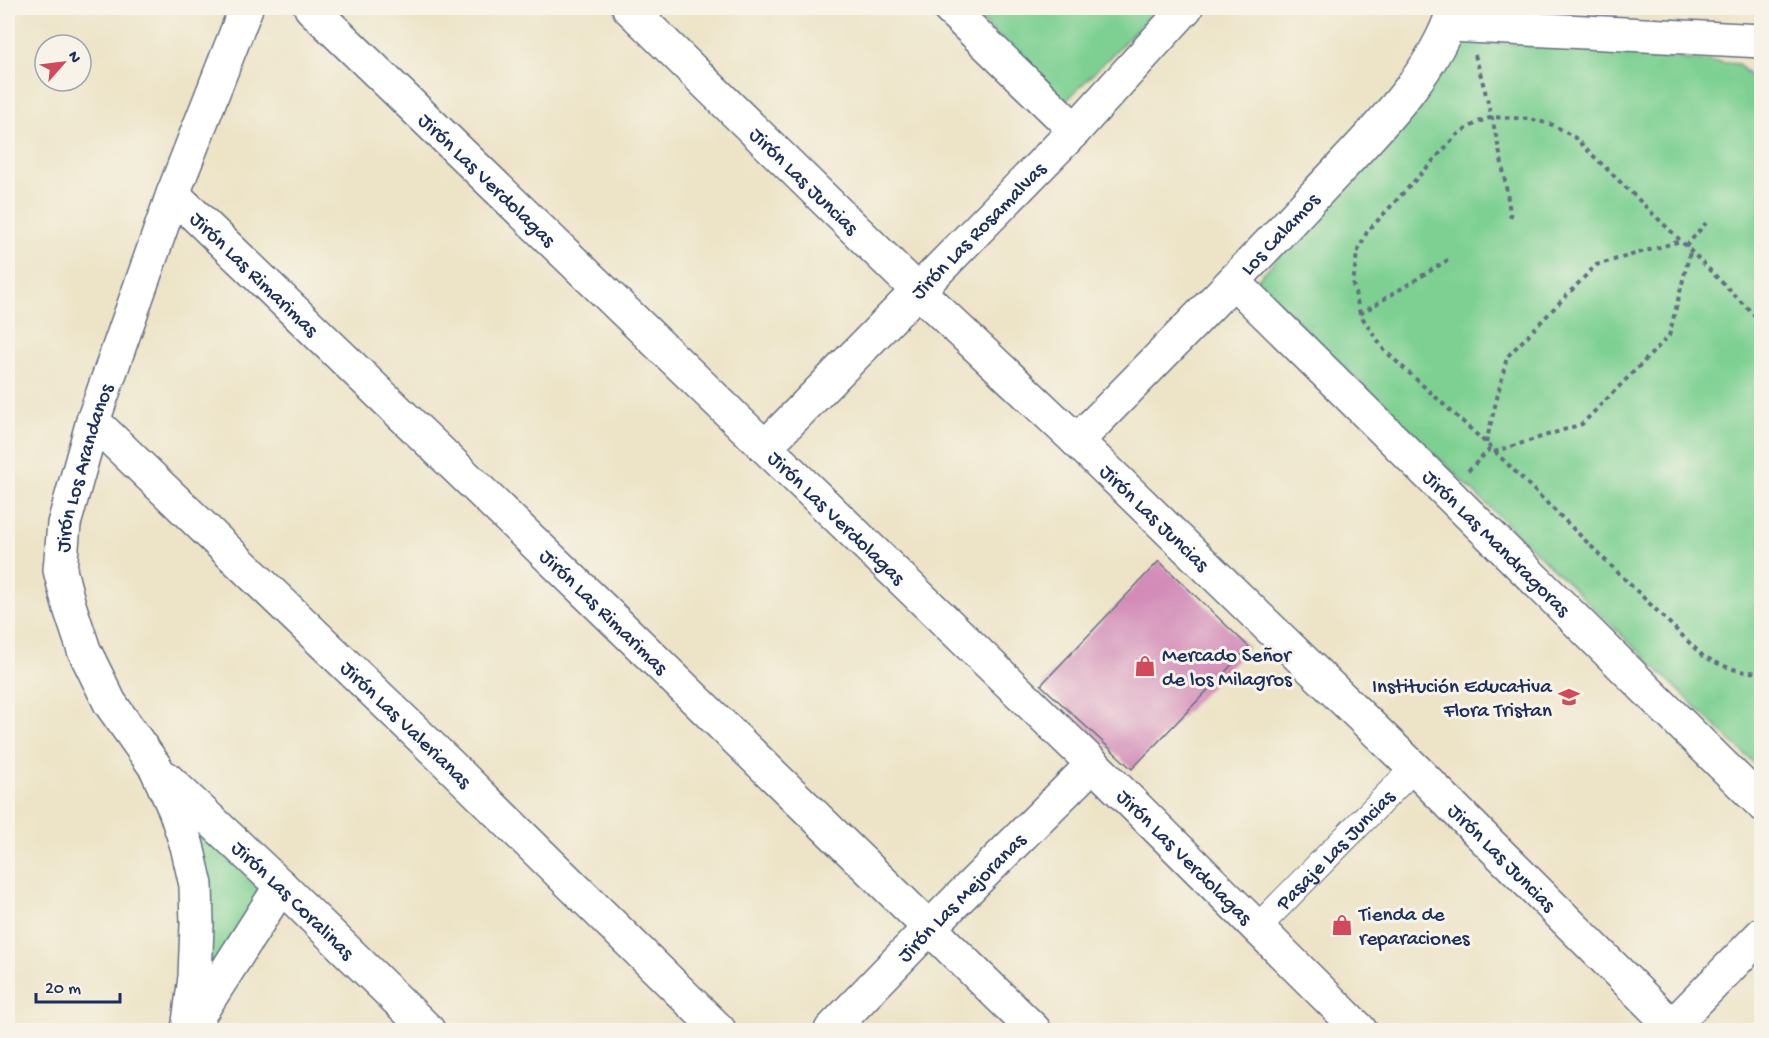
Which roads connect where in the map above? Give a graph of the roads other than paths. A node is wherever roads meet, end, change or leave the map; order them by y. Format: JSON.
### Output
{"nodes":[{"id":1,"x":246,"y":8,"type":"edge"},
{"id":2,"x":311,"y":8,"type":"edge"},
{"id":3,"x":629,"y":8,"type":"edge"},
{"id":4,"x":949,"y":8,"type":"edge"},
{"id":5,"x":1186,"y":8,"type":"edge"},
{"id":6,"x":1451,"y":16,"type":"edge"},
{"id":7,"x":1761,"y":41,"type":"edge"},
{"id":8,"x":1075,"y":130,"type":"junction"},
{"id":9,"x":173,"y":194,"type":"junction"},
{"id":10,"x":1234,"y":282,"type":"junction"},
{"id":11,"x":917,"y":290,"type":"junction"},
{"id":12,"x":93,"y":421,"type":"junction"},
{"id":13,"x":1077,"y":441,"type":"junction"},
{"id":14,"x":765,"y":447,"type":"junction"},
{"id":15,"x":1093,"y":764,"type":"junction"},
{"id":16,"x":156,"y":768,"type":"junction"},
{"id":17,"x":1414,"y":768,"type":"junction"},
{"id":18,"x":1761,"y":804,"type":"edge"},
{"id":19,"x":281,"y":886,"type":"junction"},
{"id":20,"x":930,"y":927,"type":"junction"},
{"id":21,"x":1256,"y":929,"type":"junction"},
{"id":22,"x":1761,"y":934,"type":"edge"},
{"id":23,"x":1674,"y":1028,"type":"edge"},
{"id":24,"x":188,"y":1030,"type":"edge"},
{"id":25,"x":428,"y":1030,"type":"edge"},
{"id":26,"x":719,"y":1030,"type":"edge"},
{"id":27,"x":831,"y":1030,"type":"edge"},
{"id":28,"x":1034,"y":1030,"type":"edge"},
{"id":29,"x":1360,"y":1030,"type":"edge"}],
"edges":[{"from":1,"to":9,"type":"street","name":"Jirón Los Arandanos"},
{"from":2,"to":14,"type":"street","name":"Jirón Las Verdolagas"},
{"from":3,"to":11,"type":"street","name":"Jirón Las Juncias"},
{"from":4,"to":8,"type":"street"},
{"from":5,"to":8,"type":"street","name":"Jirón Las Rosamalvas"},
{"from":6,"to":7,"type":"street"},
{"from":6,"to":10,"type":"street","name":"Los Calamos"},
{"from":8,"to":11,"type":"street","name":"Jirón Las Rosamalvas"},
{"from":9,"to":12,"type":"street","name":"Jirón Los Arandanos"},
{"from":9,"to":20,"type":"street","name":"Jirón Las Rimarimas"},
{"from":10,"to":13,"type":"street","name":"Los Calamos"},
{"from":10,"to":18,"type":"street","name":"Jirón Las Mandragoras"},
{"from":11,"to":13,"type":"street","name":"Jirón Las Juncias"},
{"from":11,"to":14,"type":"street","name":"Jirón Las Rosamalvas"},
{"from":12,"to":16,"type":"street","name":"Jirón Los Arandanos"},
{"from":12,"to":26,"type":"street","name":"Jirón Las Valerianas"},
{"from":13,"to":17,"type":"street","name":"Jirón Las Juncias"},
{"from":14,"to":15,"type":"street","name":"Jirón Las Verdolagas"},
{"from":15,"to":20,"type":"street","name":"Jirón Las Mejoranas"},
{"from":15,"to":21,"type":"street","name":"Jirón Las Verdolagas"},
{"from":16,"to":19,"type":"street","name":"Jirón Las Coralinas"},
{"from":16,"to":24,"type":"street","name":"Jirón Los Arandanos"},
{"from":17,"to":21,"type":"street","name":"Pasaje Las Juncias"},
{"from":17,"to":23,"type":"street","name":"Jirón Las Juncias"},
{"from":19,"to":24,"type":"street"},
{"from":19,"to":25,"type":"street","name":"Jirón Las Coralinas"},
{"from":20,"to":27,"type":"street","name":"Jirón Las Mejoranas"},
{"from":20,"to":28,"type":"street","name":"Jirón Las Rimarimas"},
{"from":21,"to":29,"type":"street","name":"Jirón Las Verdolagas"},
{"from":22,"to":23,"type":"street"}]}
